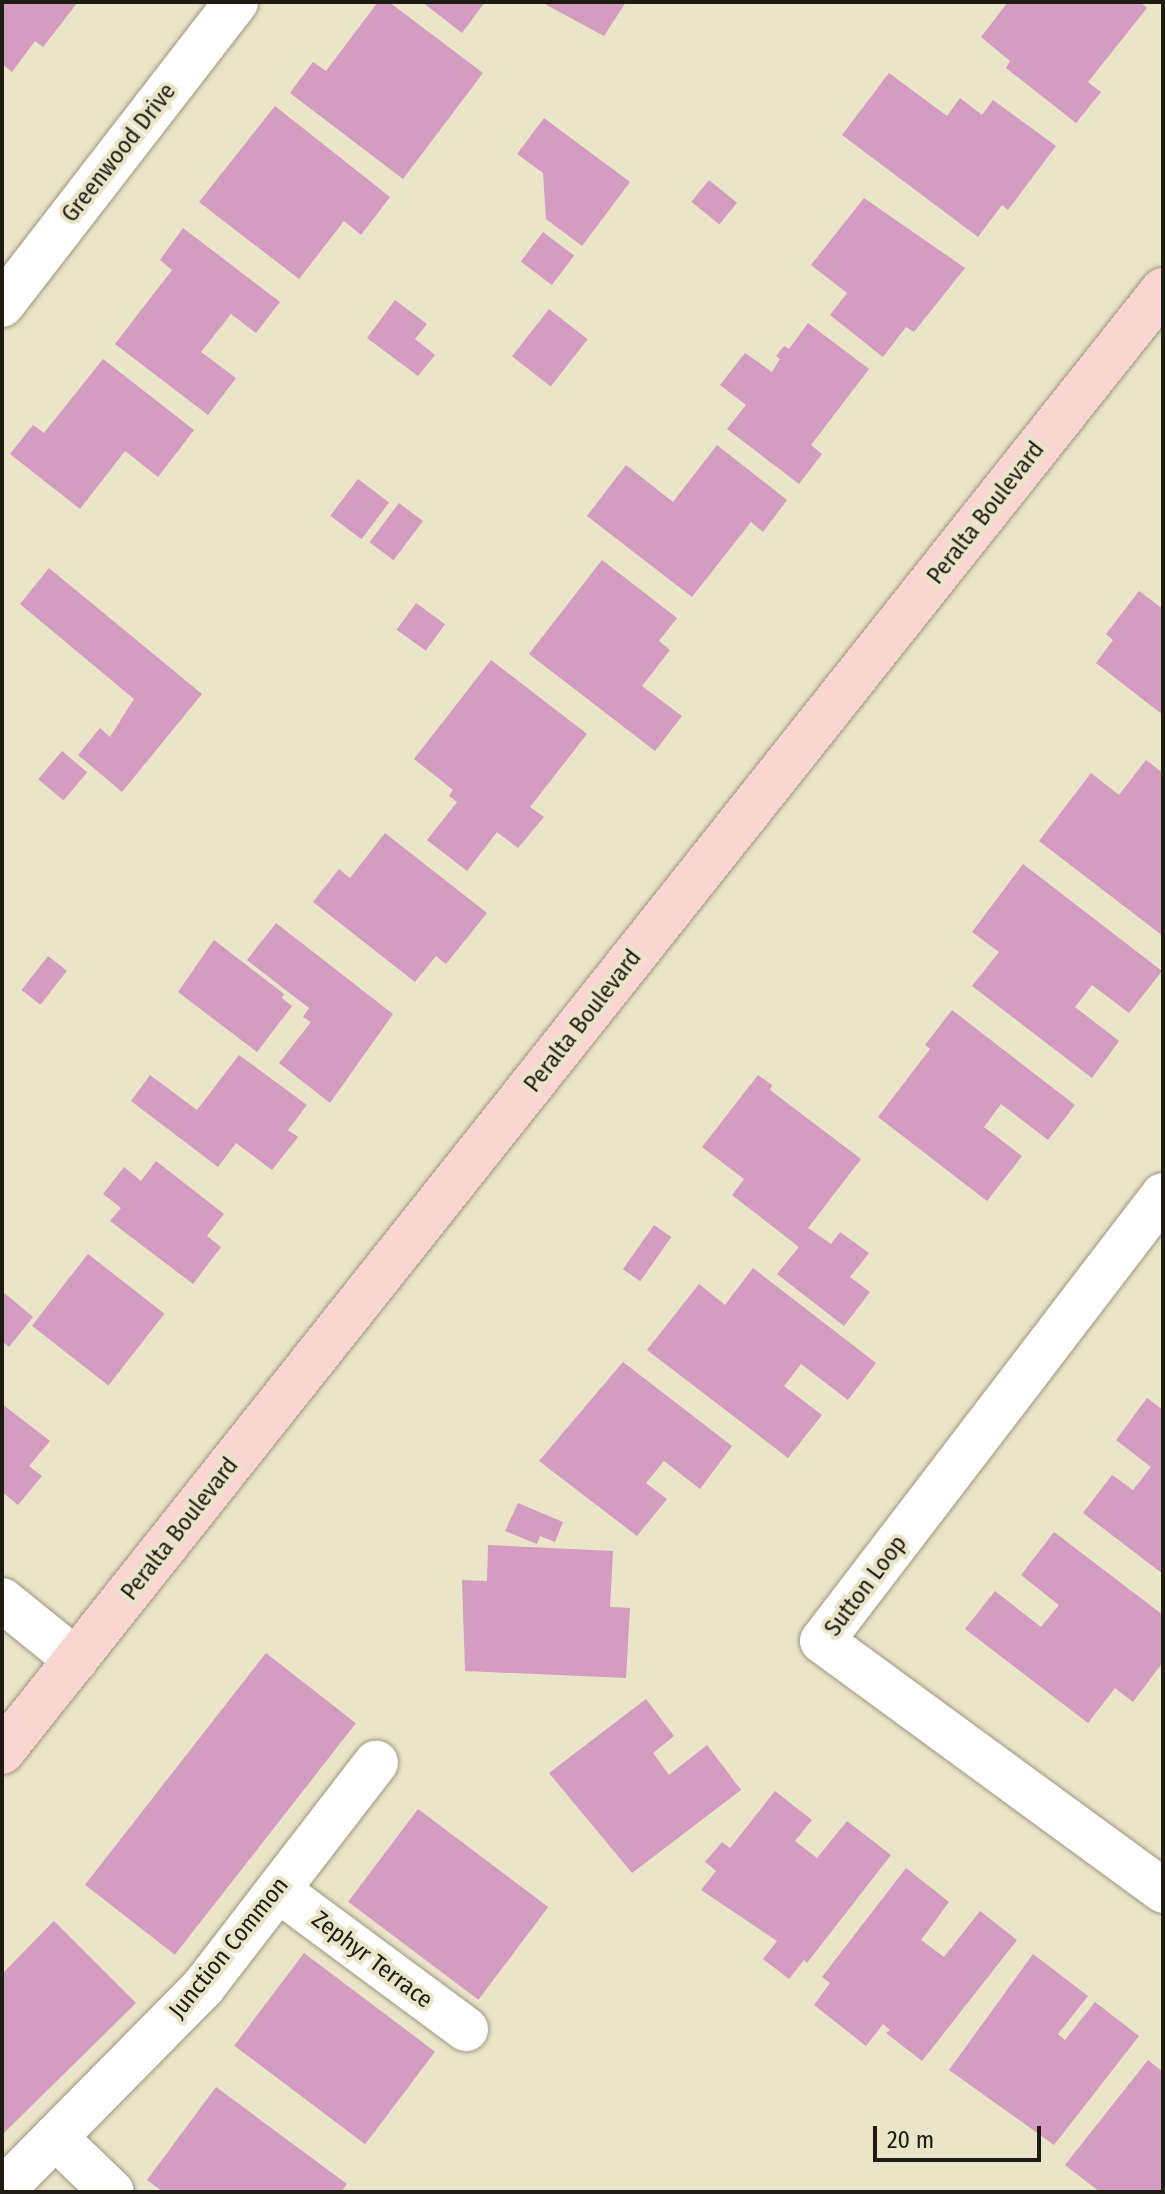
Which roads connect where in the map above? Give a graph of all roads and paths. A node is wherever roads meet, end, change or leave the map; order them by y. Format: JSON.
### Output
{"nodes":[{"id":1,"x":236,"y":2,"type":"edge"},
{"id":2,"x":1163,"y":290,"type":"edge"},
{"id":3,"x":2,"y":305,"type":"edge"},
{"id":4,"x":1163,"y":1195,"type":"edge"},
{"id":5,"x":2,"y":1600,"type":"edge"},
{"id":6,"x":76,"y":1660,"type":"junction"},
{"id":7,"x":2,"y":1752,"type":"edge"},
{"id":8,"x":376,"y":1763,"type":"dead end"},
{"id":9,"x":278,"y":1890,"type":"junction"},
{"id":10,"x":1163,"y":1891,"type":"edge"},
{"id":11,"x":466,"y":2029,"type":"dead end"},
{"id":12,"x":55,"y":2137,"type":"junction"},
{"id":13,"x":2,"y":2191,"type":"edge"},
{"id":14,"x":112,"y":2192,"type":"edge"}],
"edges":[{"from":1,"to":3,"type":"street","name":"Greenwood Drive"},
{"from":2,"to":6,"type":"main road","name":"Peralta Boulevard"},
{"from":4,"to":10,"type":"street","name":"Sutton Loop"},
{"from":5,"to":6,"type":"street"},
{"from":6,"to":7,"type":"main road","name":"Peralta Boulevard"},
{"from":8,"to":9,"type":"street","name":"Junction Common"},
{"from":9,"to":11,"type":"street","name":"Zephyr Terrace"},
{"from":9,"to":12,"type":"street","name":"Junction Common"},
{"from":12,"to":13,"type":"street","name":"Junction Common"},
{"from":12,"to":14,"type":"street"}]}
